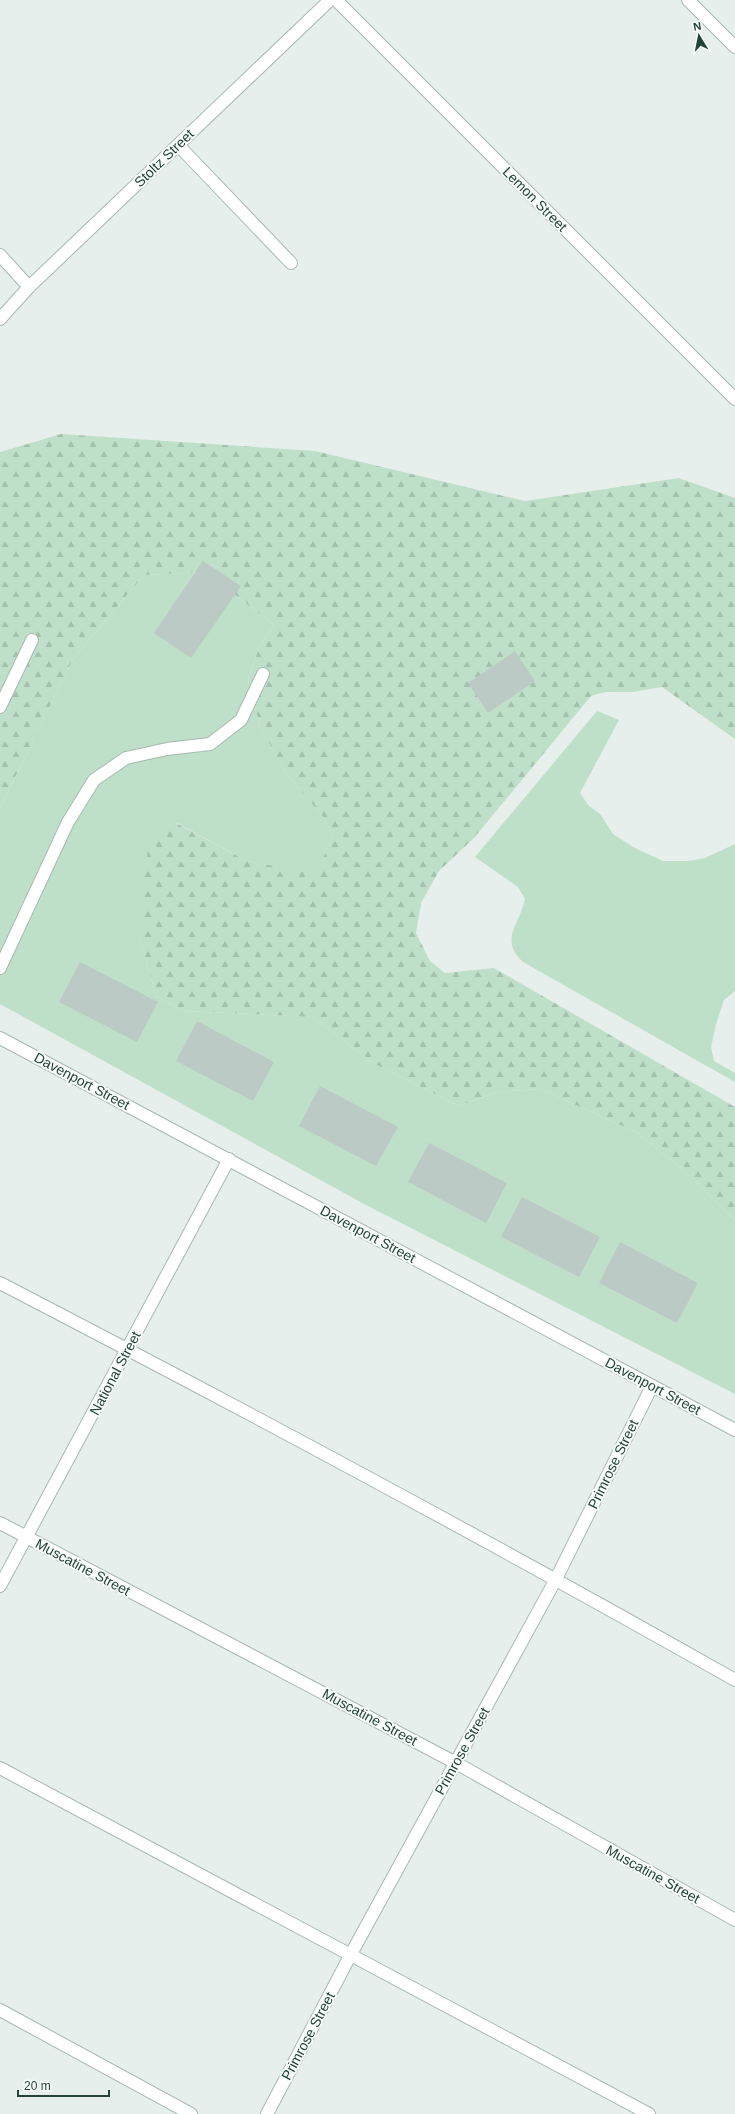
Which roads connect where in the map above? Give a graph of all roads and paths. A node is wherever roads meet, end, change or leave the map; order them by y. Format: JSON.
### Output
{"nodes":[{"id":1,"x":330,"y":0,"type":"edge"},
{"id":2,"x":336,"y":0,"type":"edge"},
{"id":3,"x":688,"y":0,"type":"edge"},
{"id":4,"x":735,"y":47,"type":"edge"},
{"id":5,"x":178,"y":145,"type":"junction"},
{"id":6,"x":0,"y":255,"type":"edge"},
{"id":7,"x":291,"y":263,"type":"dead end"},
{"id":8,"x":29,"y":287,"type":"junction"},
{"id":9,"x":0,"y":319,"type":"edge"},
{"id":10,"x":735,"y":399,"type":"edge"},
{"id":11,"x":32,"y":640,"type":"dead end"},
{"id":12,"x":263,"y":674,"type":"dead end"},
{"id":13,"x":0,"y":707,"type":"edge"},
{"id":14,"x":0,"y":968,"type":"edge"},
{"id":15,"x":0,"y":1038,"type":"edge"},
{"id":16,"x":229,"y":1159,"type":"junction"},
{"id":17,"x":0,"y":1283,"type":"edge"},
{"id":18,"x":128,"y":1349,"type":"junction"},
{"id":19,"x":652,"y":1386,"type":"junction"},
{"id":20,"x":735,"y":1430,"type":"edge"},
{"id":21,"x":0,"y":1523,"type":"edge"},
{"id":22,"x":26,"y":1537,"type":"junction"},
{"id":23,"x":556,"y":1579,"type":"junction"},
{"id":24,"x":0,"y":1586,"type":"edge"},
{"id":25,"x":735,"y":1680,"type":"edge"},
{"id":26,"x":456,"y":1763,"type":"junction"},
{"id":27,"x":0,"y":1768,"type":"edge"},
{"id":28,"x":735,"y":1920,"type":"edge"},
{"id":29,"x":352,"y":1954,"type":"junction"},
{"id":30,"x":0,"y":2010,"type":"edge"},
{"id":31,"x":191,"y":2114,"type":"edge"},
{"id":32,"x":267,"y":2114,"type":"edge"},
{"id":33,"x":649,"y":2114,"type":"edge"}],
"edges":[{"from":1,"to":5,"type":"street","name":"Stoltz Street"},
{"from":2,"to":10,"type":"street","name":"Lemon Street"},
{"from":3,"to":4,"type":"street"},
{"from":5,"to":7,"type":"street"},
{"from":5,"to":8,"type":"street","name":"Stoltz Street"},
{"from":6,"to":8,"type":"street"},
{"from":8,"to":9,"type":"street","name":"Stoltz Street"},
{"from":11,"to":13,"type":"street"},
{"from":12,"to":14,"type":"street"},
{"from":15,"to":16,"type":"street","name":"Davenport Street"},
{"from":16,"to":18,"type":"street","name":"National Street"},
{"from":16,"to":19,"type":"street","name":"Davenport Street"},
{"from":17,"to":18,"type":"street"},
{"from":18,"to":22,"type":"street","name":"National Street"},
{"from":18,"to":23,"type":"street"},
{"from":19,"to":20,"type":"street","name":"Davenport Street"},
{"from":19,"to":23,"type":"street","name":"Primrose Street"},
{"from":21,"to":22,"type":"street","name":"Muscatine Street"},
{"from":22,"to":24,"type":"street","name":"National Street"},
{"from":22,"to":26,"type":"street","name":"Muscatine Street"},
{"from":23,"to":25,"type":"street"},
{"from":23,"to":26,"type":"street","name":"Primrose Street"},
{"from":26,"to":28,"type":"street","name":"Muscatine Street"},
{"from":26,"to":29,"type":"street","name":"Primrose Street"},
{"from":27,"to":29,"type":"street"},
{"from":29,"to":32,"type":"street","name":"Primrose Street"},
{"from":29,"to":33,"type":"street"},
{"from":30,"to":31,"type":"street"}]}
